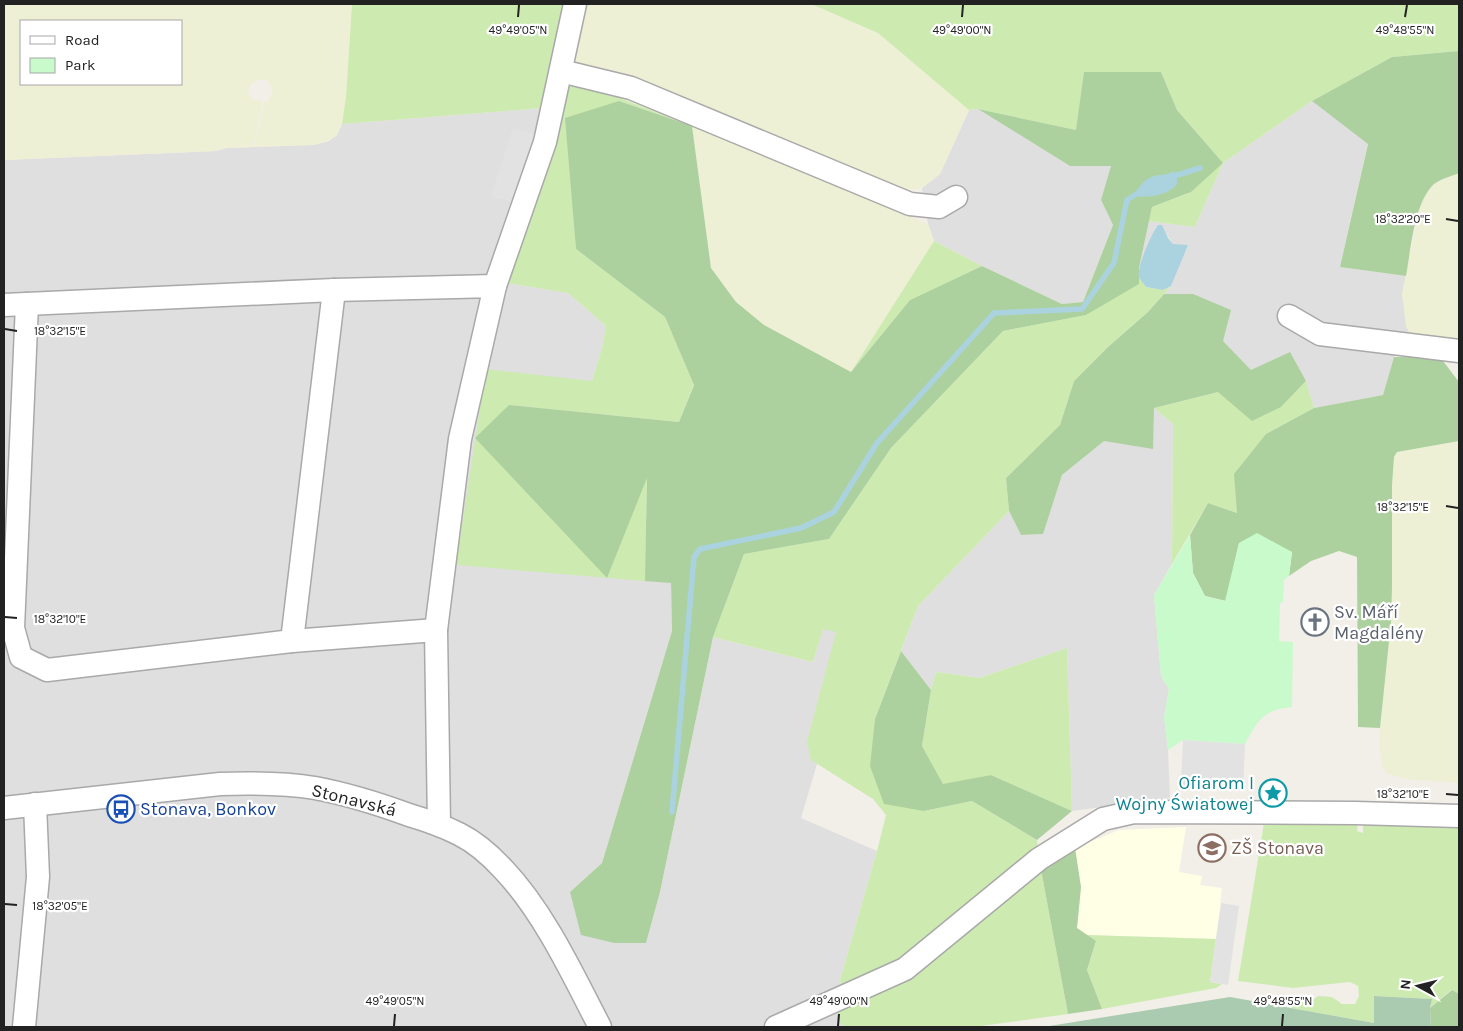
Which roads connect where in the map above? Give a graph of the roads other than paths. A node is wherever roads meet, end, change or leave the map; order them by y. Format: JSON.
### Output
{"nodes":[{"id":1,"x":575,"y":4,"type":"edge"},
{"id":2,"x":560,"y":71,"type":"junction"},
{"id":3,"x":956,"y":198,"type":"dead end"},
{"id":4,"x":495,"y":286,"type":"junction"},
{"id":5,"x":334,"y":290,"type":"junction"},
{"id":6,"x":27,"y":304,"type":"junction"},
{"id":7,"x":4,"y":305,"type":"edge"},
{"id":8,"x":1289,"y":316,"type":"dead end"},
{"id":9,"x":1459,"y":351,"type":"edge"},
{"id":10,"x":436,"y":630,"type":"junction"},
{"id":11,"x":292,"y":641,"type":"junction"},
{"id":12,"x":35,"y":804,"type":"junction"},
{"id":13,"x":4,"y":808,"type":"edge"},
{"id":14,"x":1459,"y":816,"type":"edge"},
{"id":15,"x":439,"y":825,"type":"junction"},
{"id":16,"x":24,"y":1027,"type":"edge"},
{"id":17,"x":600,"y":1027,"type":"edge"},
{"id":18,"x":776,"y":1027,"type":"edge"}],
"edges":[{"from":1,"to":2,"type":"street"},
{"from":2,"to":3,"type":"street"},
{"from":2,"to":4,"type":"street"},
{"from":4,"to":5,"type":"street"},
{"from":4,"to":10,"type":"street"},
{"from":5,"to":6,"type":"street"},
{"from":5,"to":11,"type":"street"},
{"from":6,"to":7,"type":"street"},
{"from":6,"to":11,"type":"street"},
{"from":8,"to":9,"type":"street"},
{"from":10,"to":11,"type":"street"},
{"from":10,"to":15,"type":"street"},
{"from":12,"to":13,"type":"street","name":"Stonavská"},
{"from":12,"to":15,"type":"street","name":"Stonavská"},
{"from":12,"to":16,"type":"street"},
{"from":14,"to":18,"type":"street"},
{"from":15,"to":17,"type":"street","name":"Stonavská"}]}
